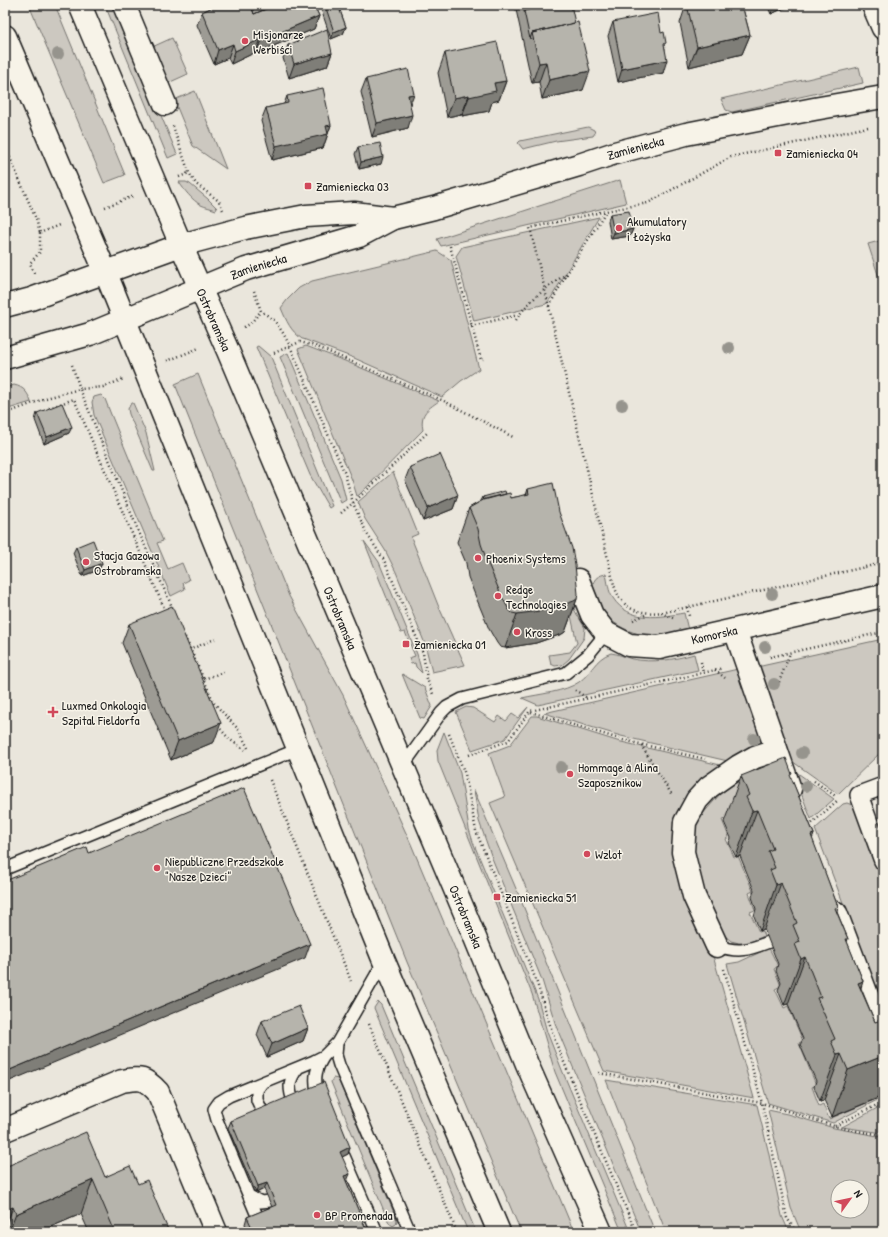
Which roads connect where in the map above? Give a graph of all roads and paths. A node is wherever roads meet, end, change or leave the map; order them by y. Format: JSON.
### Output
{"nodes":[{"id":1,"x":80,"y":5,"type":"edge"},
{"id":2,"x":124,"y":5,"type":"edge"},
{"id":3,"x":873,"y":5,"type":"edge"},
{"id":4,"x":883,"y":28,"type":"edge"},
{"id":5,"x":5,"y":36,"type":"edge"},
{"id":6,"x":883,"y":97,"type":"edge"},
{"id":7,"x":165,"y":104,"type":"joint"},
{"id":8,"x":868,"y":127,"type":"dead end"},
{"id":9,"x":5,"y":146,"type":"edge"},
{"id":10,"x":189,"y":173,"type":"dead end"},
{"id":11,"x":606,"y":211,"type":"junction"},
{"id":12,"x":393,"y":218,"type":"junction"},
{"id":13,"x":40,"y":233,"type":"dead end"},
{"id":14,"x":181,"y":245,"type":"junction"},
{"id":15,"x":450,"y":246,"type":"dead end"},
{"id":16,"x":105,"y":271,"type":"junction"},
{"id":17,"x":568,"y":272,"type":"junction"},
{"id":18,"x":200,"y":288,"type":"junction"},
{"id":19,"x":545,"y":289,"type":"junction"},
{"id":20,"x":5,"y":306,"type":"edge"},
{"id":21,"x":549,"y":307,"type":"junction"},
{"id":22,"x":261,"y":311,"type":"dead end"},
{"id":23,"x":519,"y":315,"type":"junction"},
{"id":24,"x":125,"y":320,"type":"junction"},
{"id":25,"x":516,"y":320,"type":"dead end"},
{"id":26,"x":471,"y":326,"type":"junction"},
{"id":27,"x":290,"y":346,"type":"junction"},
{"id":28,"x":274,"y":353,"type":"dead end"},
{"id":29,"x":5,"y":358,"type":"edge"},
{"id":30,"x":483,"y":359,"type":"dead end"},
{"id":31,"x":49,"y":408,"type":"edge"},
{"id":32,"x":5,"y":414,"type":"edge"},
{"id":33,"x":428,"y":432,"type":"dead end"},
{"id":34,"x":513,"y":437,"type":"dead end"},
{"id":35,"x":352,"y":504,"type":"junction"},
{"id":36,"x":341,"y":513,"type":"dead end"},
{"id":37,"x":883,"y":563,"type":"edge"},
{"id":38,"x":578,"y":580,"type":"edge"},
{"id":39,"x":883,"y":596,"type":"edge"},
{"id":40,"x":174,"y":612,"type":"edge"},
{"id":41,"x":166,"y":613,"type":"edge"},
{"id":42,"x":735,"y":630,"type":"junction"},
{"id":43,"x":182,"y":631,"type":"edge"},
{"id":44,"x":883,"y":632,"type":"edge"},
{"id":45,"x":606,"y":633,"type":"junction"},
{"id":46,"x":215,"y":639,"type":"dead end"},
{"id":47,"x":695,"y":640,"type":"junction"},
{"id":48,"x":191,"y":650,"type":"junction"},
{"id":49,"x":183,"y":653,"type":"edge"},
{"id":50,"x":746,"y":662,"type":"junction"},
{"id":51,"x":226,"y":671,"type":"dead end"},
{"id":52,"x":703,"y":673,"type":"junction"},
{"id":53,"x":204,"y":679,"type":"junction"},
{"id":54,"x":200,"y":681,"type":"edge"},
{"id":55,"x":530,"y":711,"type":"junction"},
{"id":56,"x":441,"y":713,"type":"junction"},
{"id":57,"x":216,"y":723,"type":"edge"},
{"id":58,"x":641,"y":744,"type":"junction"},
{"id":59,"x":298,"y":749,"type":"junction"},
{"id":60,"x":776,"y":750,"type":"junction"},
{"id":61,"x":469,"y":755,"type":"dead end"},
{"id":62,"x":257,"y":765,"type":"junction"},
{"id":63,"x":403,"y":766,"type":"junction"},
{"id":64,"x":739,"y":766,"type":"junction"},
{"id":65,"x":883,"y":786,"type":"edge"},
{"id":66,"x":840,"y":799,"type":"dead end"},
{"id":67,"x":685,"y":822,"type":"junction"},
{"id":68,"x":806,"y":829,"type":"joint"},
{"id":69,"x":883,"y":861,"type":"edge"},
{"id":70,"x":5,"y":869,"type":"edge"},
{"id":71,"x":831,"y":895,"type":"edge"},
{"id":72,"x":769,"y":942,"type":"dead end"},
{"id":73,"x":717,"y":946,"type":"junction"},
{"id":74,"x":341,"y":956,"type":"dead end"},
{"id":75,"x":384,"y":961,"type":"junction"},
{"id":76,"x":883,"y":1037,"type":"edge"},
{"id":77,"x":337,"y":1043,"type":"junction"},
{"id":78,"x":324,"y":1056,"type":"junction"},
{"id":79,"x":298,"y":1068,"type":"junction"},
{"id":80,"x":390,"y":1070,"type":"dead end"},
{"id":81,"x":599,"y":1073,"type":"dead end"},
{"id":82,"x":262,"y":1083,"type":"junction"},
{"id":83,"x":317,"y":1091,"type":"edge"},
{"id":84,"x":293,"y":1101,"type":"edge"},
{"id":85,"x":883,"y":1102,"type":"edge"},
{"id":86,"x":762,"y":1103,"type":"junction"},
{"id":87,"x":263,"y":1113,"type":"edge"},
{"id":88,"x":834,"y":1126,"type":"junction"},
{"id":89,"x":5,"y":1130,"type":"edge"},
{"id":90,"x":883,"y":1135,"type":"edge"},
{"id":91,"x":344,"y":1156,"type":"edge"},
{"id":92,"x":249,"y":1196,"type":"junction"},
{"id":93,"x":270,"y":1201,"type":"edge"},
{"id":94,"x":258,"y":1218,"type":"edge"},
{"id":95,"x":216,"y":1232,"type":"edge"},
{"id":96,"x":377,"y":1232,"type":"edge"},
{"id":97,"x":410,"y":1232,"type":"edge"},
{"id":98,"x":457,"y":1232,"type":"edge"},
{"id":99,"x":499,"y":1232,"type":"edge"},
{"id":100,"x":601,"y":1232,"type":"edge"},
{"id":101,"x":636,"y":1232,"type":"edge"},
{"id":102,"x":796,"y":1232,"type":"edge"}],
"edges":[{"from":1,"to":14,"type":"street","name":"Ostrobramska"},
{"from":2,"to":7,"type":"street"},
{"from":3,"to":4,"type":"street"},
{"from":5,"to":16,"type":"street"},
{"from":6,"to":12,"type":"street","name":"Zamieniecka"},
{"from":7,"to":10,"type":"path"},
{"from":8,"to":11,"type":"path"},
{"from":9,"to":13,"type":"path"},
{"from":11,"to":17,"type":"path"},
{"from":11,"to":19,"type":"path"},
{"from":12,"to":14,"type":"street","name":"Zamieniecka"},
{"from":12,"to":18,"type":"street","name":"Zamieniecka"},
{"from":14,"to":16,"type":"street","name":"Zamieniecka"},
{"from":14,"to":18,"type":"street","name":"Ostrobramska"},
{"from":15,"to":26,"type":"path"},
{"from":16,"to":20,"type":"street","name":"Zamieniecka"},
{"from":16,"to":24,"type":"street"},
{"from":17,"to":19,"type":"path"},
{"from":17,"to":21,"type":"path"},
{"from":18,"to":24,"type":"street","name":"Zamieniecka"},
{"from":18,"to":63,"type":"street","name":"Ostrobramska"},
{"from":19,"to":21,"type":"path"},
{"from":19,"to":23,"type":"path"},
{"from":21,"to":37,"type":"path"},
{"from":22,"to":27,"type":"path"},
{"from":23,"to":25,"type":"path"},
{"from":23,"to":26,"type":"path"},
{"from":24,"to":29,"type":"street","name":"Zamieniecka"},
{"from":24,"to":59,"type":"street"},
{"from":26,"to":30,"type":"path"},
{"from":27,"to":28,"type":"path"},
{"from":27,"to":34,"type":"path"},
{"from":27,"to":35,"type":"path"},
{"from":31,"to":41,"type":"path"},
{"from":32,"to":40,"type":"path"},
{"from":33,"to":35,"type":"path"},
{"from":35,"to":36,"type":"path"},
{"from":35,"to":56,"type":"path"},
{"from":38,"to":45,"type":"street","name":"Komorska"},
{"from":39,"to":42,"type":"street","name":"Komorska"},
{"from":42,"to":47,"type":"street","name":"Komorska"},
{"from":42,"to":50,"type":"street"},
{"from":43,"to":48,"type":"path"},
{"from":44,"to":50,"type":"path"},
{"from":45,"to":47,"type":"street","name":"Komorska"},
{"from":45,"to":56,"type":"lane"},
{"from":46,"to":48,"type":"path"},
{"from":47,"to":52,"type":"path"},
{"from":48,"to":49,"type":"path"},
{"from":48,"to":53,"type":"path"},
{"from":50,"to":52,"type":"path"},
{"from":50,"to":60,"type":"street"},
{"from":51,"to":53,"type":"path"},
{"from":52,"to":55,"type":"path"},
{"from":53,"to":54,"type":"path"},
{"from":53,"to":57,"type":"path"},
{"from":55,"to":58,"type":"path"},
{"from":55,"to":61,"type":"path"},
{"from":56,"to":63,"type":"lane"},
{"from":56,"to":101,"type":"path"},
{"from":58,"to":64,"type":"path"},
{"from":58,"to":67,"type":"path"},
{"from":59,"to":62,"type":"lane"},
{"from":59,"to":75,"type":"street"},
{"from":60,"to":64,"type":"street"},
{"from":60,"to":68,"type":"street"},
{"from":62,"to":70,"type":"lane"},
{"from":62,"to":74,"type":"path"},
{"from":63,"to":100,"type":"street","name":"Ostrobramska"},
{"from":64,"to":67,"type":"street"},
{"from":65,"to":69,"type":"street"},
{"from":66,"to":68,"type":"path"},
{"from":67,"to":73,"type":"street"},
{"from":71,"to":76,"type":"street"},
{"from":72,"to":73,"type":"lane"},
{"from":73,"to":86,"type":"path"},
{"from":75,"to":77,"type":"lane"},
{"from":75,"to":99,"type":"street"},
{"from":77,"to":78,"type":"lane"},
{"from":77,"to":97,"type":"lane"},
{"from":78,"to":79,"type":"lane"},
{"from":78,"to":83,"type":"lane"},
{"from":79,"to":82,"type":"lane"},
{"from":79,"to":84,"type":"lane"},
{"from":80,"to":98,"type":"path"},
{"from":81,"to":86,"type":"path"},
{"from":82,"to":87,"type":"lane"},
{"from":82,"to":92,"type":"lane"},
{"from":85,"to":88,"type":"path"},
{"from":86,"to":88,"type":"path"},
{"from":86,"to":102,"type":"path"},
{"from":88,"to":90,"type":"path"},
{"from":89,"to":95,"type":"street"},
{"from":91,"to":96,"type":"lane"},
{"from":92,"to":93,"type":"lane"},
{"from":92,"to":94,"type":"lane"}]}
